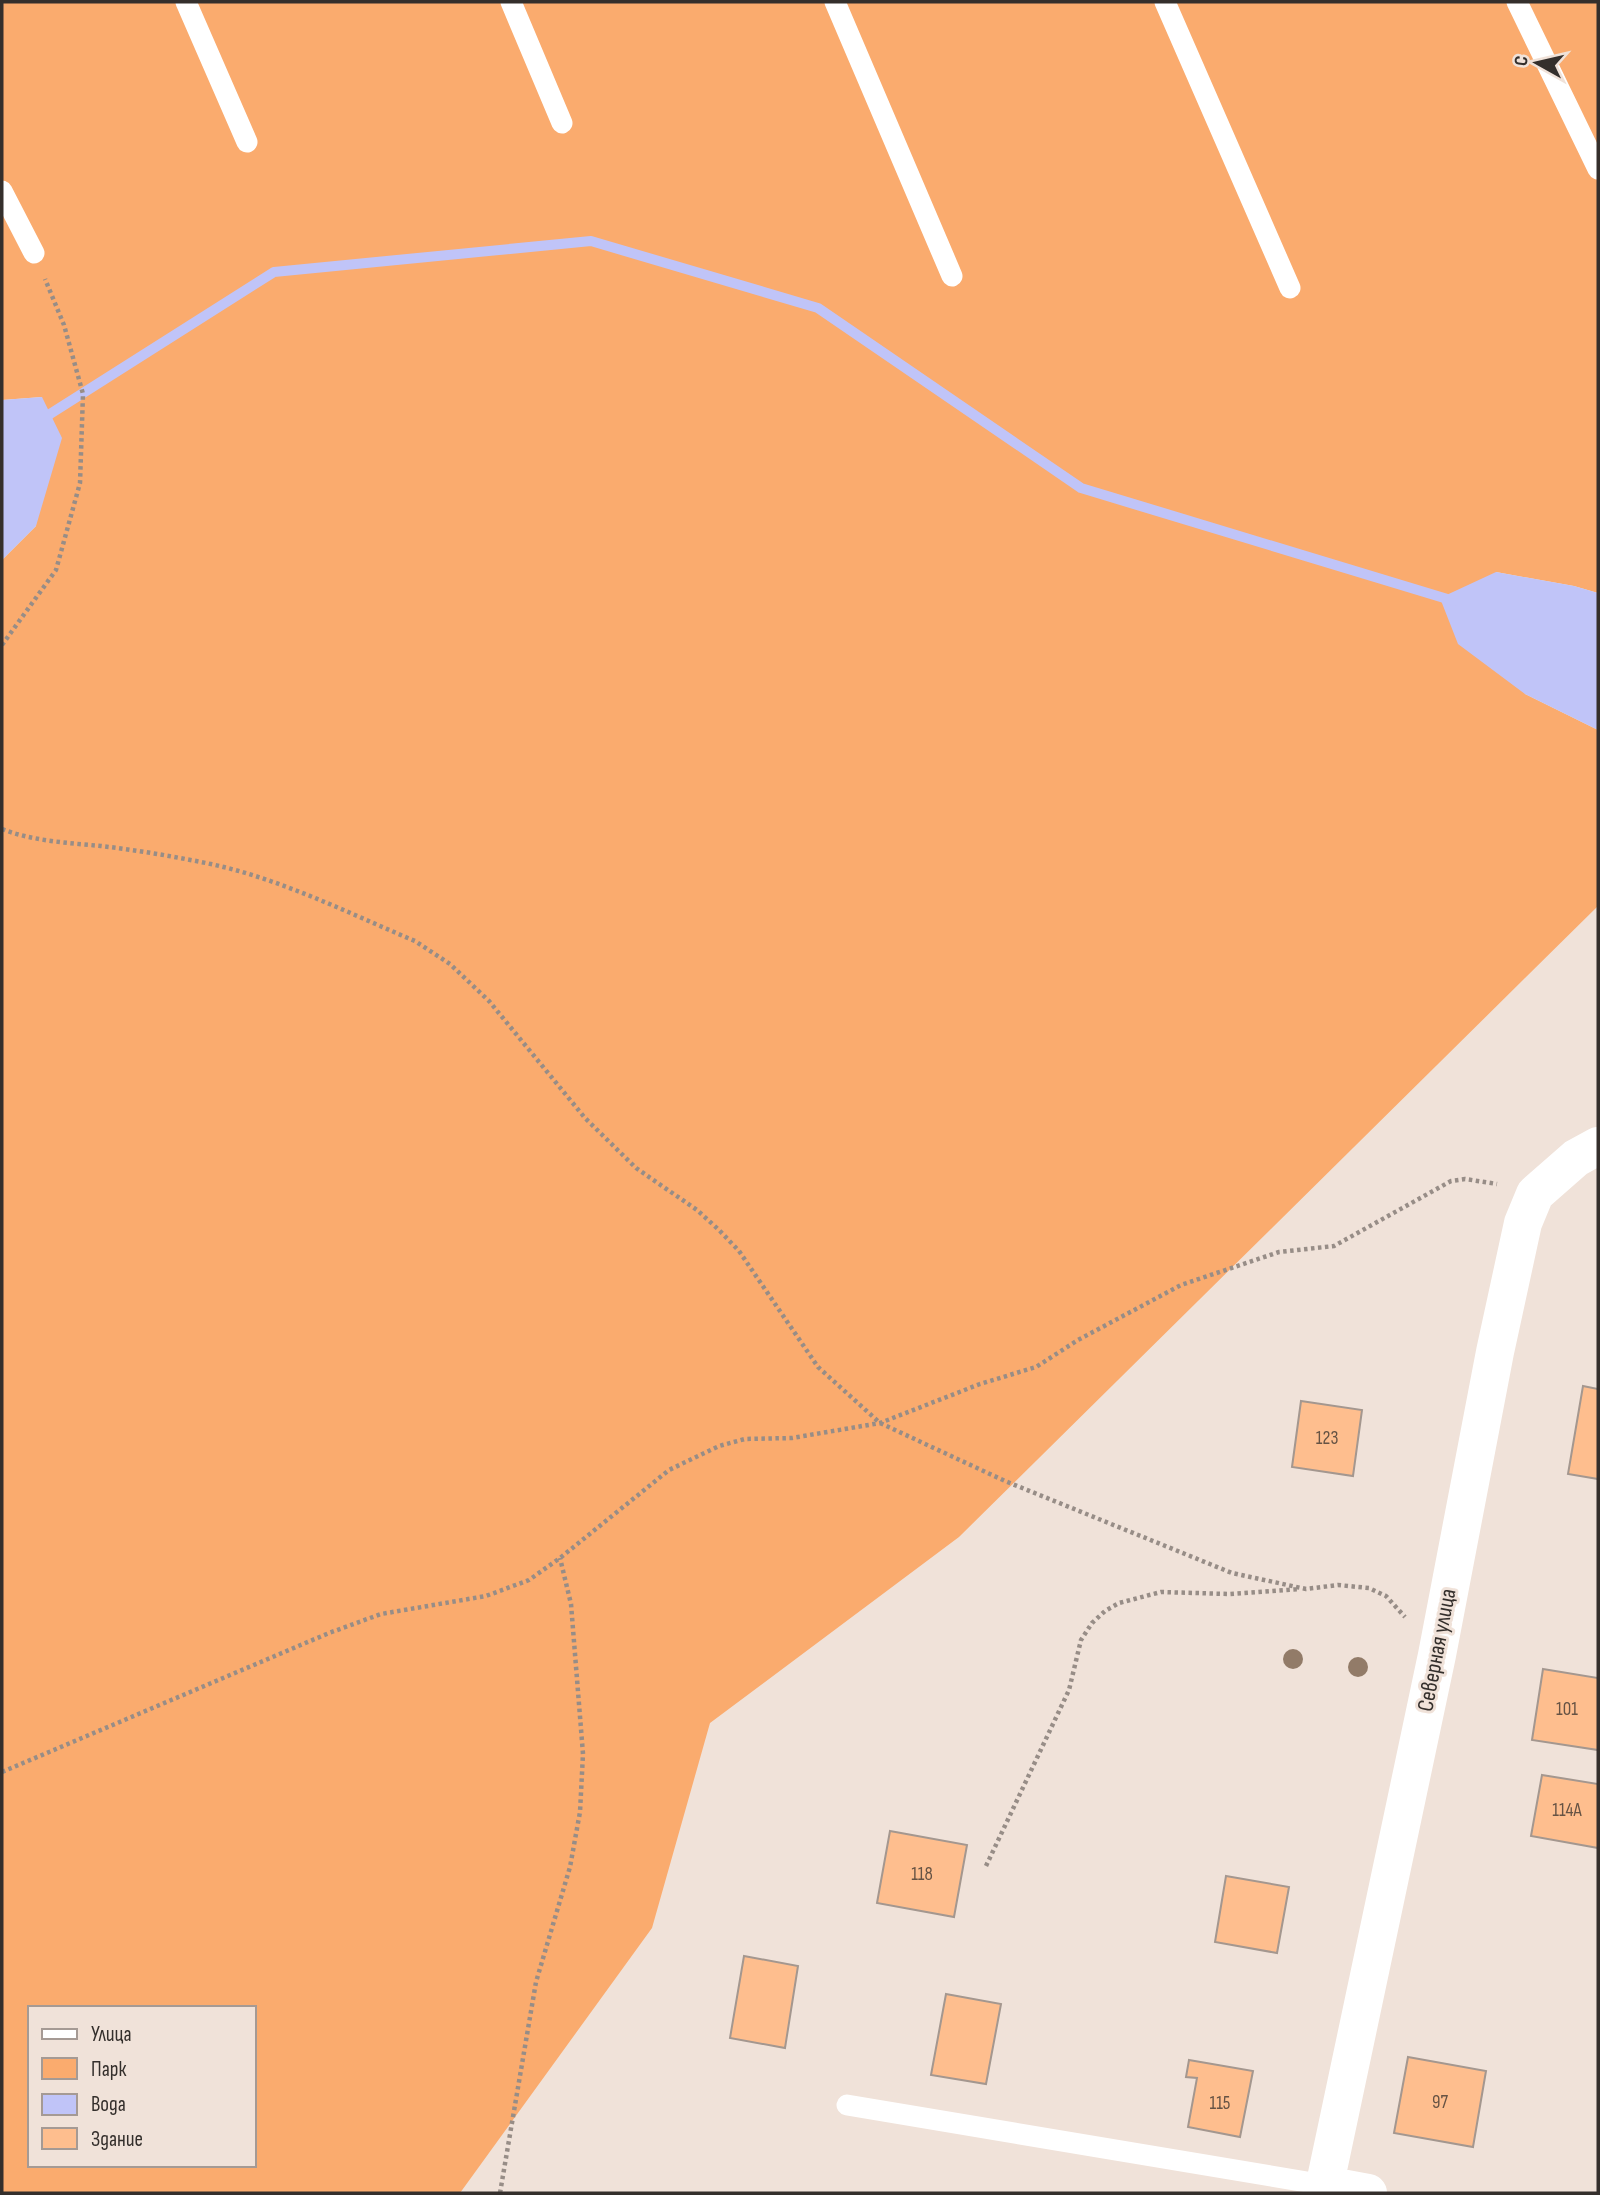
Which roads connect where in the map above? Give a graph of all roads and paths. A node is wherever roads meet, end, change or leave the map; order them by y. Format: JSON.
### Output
{"nodes":[{"id":1,"x":186,"y":2,"type":"edge"},
{"id":2,"x":511,"y":2,"type":"edge"},
{"id":3,"x":835,"y":2,"type":"edge"},
{"id":4,"x":1164,"y":2,"type":"edge"},
{"id":5,"x":1517,"y":2,"type":"edge"},
{"id":6,"x":562,"y":123,"type":"dead end"},
{"id":7,"x":247,"y":142,"type":"dead end"},
{"id":8,"x":1598,"y":169,"type":"edge"},
{"id":9,"x":2,"y":191,"type":"edge"},
{"id":10,"x":34,"y":253,"type":"joint"},
{"id":11,"x":952,"y":276,"type":"dead end"},
{"id":12,"x":1290,"y":288,"type":"dead end"},
{"id":13,"x":2,"y":645,"type":"edge"},
{"id":14,"x":2,"y":829,"type":"edge"},
{"id":15,"x":1598,"y":1146,"type":"edge"},
{"id":16,"x":1535,"y":1194,"type":"junction"},
{"id":17,"x":880,"y":1423,"type":"junction"},
{"id":18,"x":560,"y":1558,"type":"junction"},
{"id":19,"x":1306,"y":1589,"type":"junction"},
{"id":20,"x":1437,"y":1655,"type":"junction"},
{"id":21,"x":2,"y":1772,"type":"edge"},
{"id":22,"x":986,"y":1866,"type":"dead end"},
{"id":23,"x":847,"y":2105,"type":"dead end"},
{"id":24,"x":1324,"y":2189,"type":"edge"},
{"id":25,"x":500,"y":2193,"type":"edge"},
{"id":26,"x":1368,"y":2193,"type":"edge"}],
"edges":[{"from":1,"to":7,"type":"lane"},
{"from":2,"to":6,"type":"lane"},
{"from":3,"to":11,"type":"lane"},
{"from":4,"to":12,"type":"lane"},
{"from":5,"to":8,"type":"lane"},
{"from":9,"to":10,"type":"lane"},
{"from":10,"to":13,"type":"path"},
{"from":14,"to":17,"type":"path"},
{"from":15,"to":16,"type":"street","name":"Северная улица"},
{"from":16,"to":17,"type":"path"},
{"from":16,"to":20,"type":"street","name":"Северная улица"},
{"from":17,"to":18,"type":"path"},
{"from":17,"to":19,"type":"path"},
{"from":18,"to":21,"type":"path"},
{"from":18,"to":25,"type":"path"},
{"from":19,"to":20,"type":"path"},
{"from":19,"to":22,"type":"path"},
{"from":20,"to":24,"type":"street","name":"Северная улица"},
{"from":23,"to":24,"type":"lane"},
{"from":24,"to":26,"type":"street"}]}
